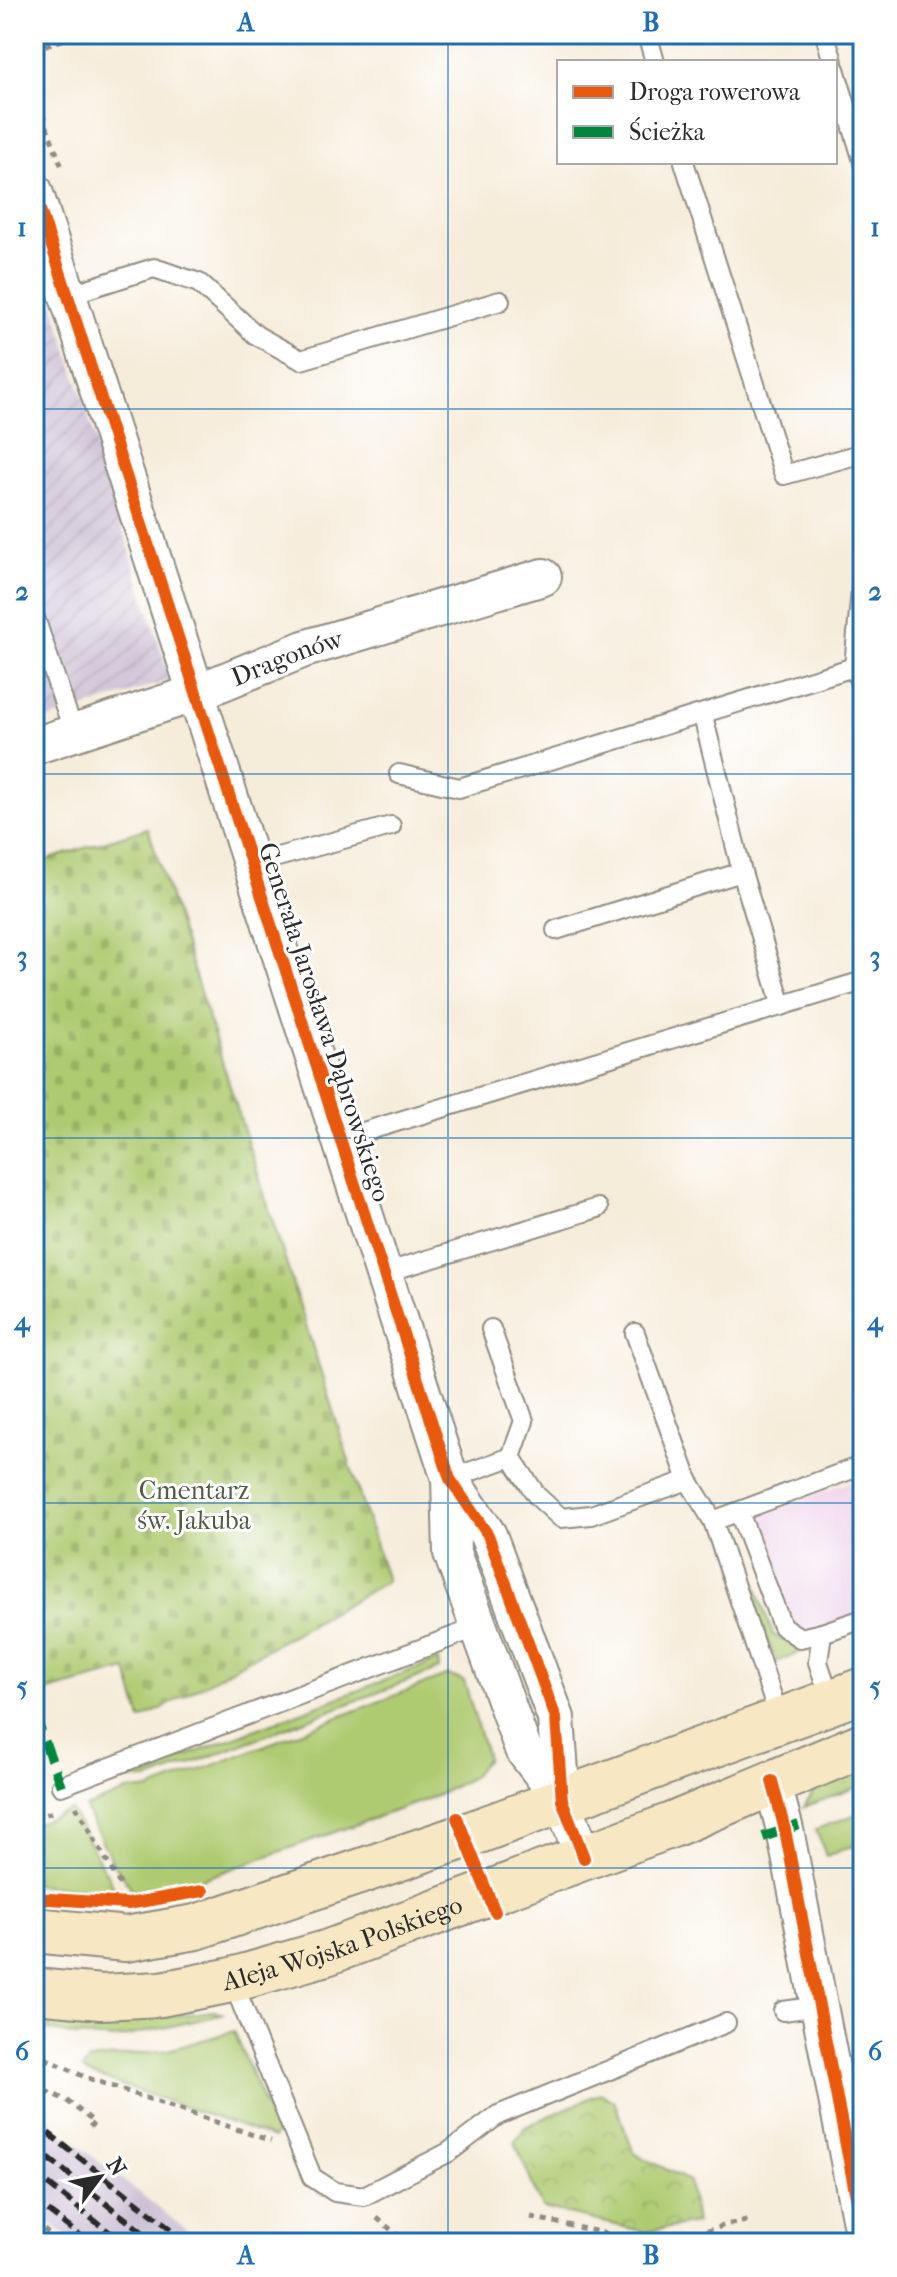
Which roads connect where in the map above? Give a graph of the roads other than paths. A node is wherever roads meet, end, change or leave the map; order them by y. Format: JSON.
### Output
{"nodes":[{"id":1,"x":647,"y":34,"type":"edge"},
{"id":2,"x":825,"y":34,"type":"edge"},
{"id":3,"x":654,"y":60,"type":"edge"},
{"id":4,"x":832,"y":60,"type":"edge"},
{"id":5,"x":837,"y":76,"type":"edge"},
{"id":6,"x":863,"y":161,"type":"edge"},
{"id":7,"x":685,"y":164,"type":"edge"},
{"id":8,"x":34,"y":191,"type":"edge"},
{"id":9,"x":68,"y":295,"type":"junction"},
{"id":10,"x":500,"y":301,"type":"dead end"},
{"id":11,"x":863,"y":453,"type":"edge"},
{"id":12,"x":863,"y":567,"type":"edge"},
{"id":13,"x":543,"y":577,"type":"dead end"},
{"id":14,"x":34,"y":615,"type":"edge"},
{"id":15,"x":854,"y":667,"type":"junction"},
{"id":16,"x":863,"y":692,"type":"edge"},
{"id":17,"x":196,"y":693,"type":"junction"},
{"id":18,"x":703,"y":716,"type":"junction"},
{"id":19,"x":74,"y":733,"type":"junction"},
{"id":20,"x":34,"y":746,"type":"edge"},
{"id":21,"x":399,"y":774,"type":"dead end"},
{"id":22,"x":391,"y":826,"type":"dead end"},
{"id":23,"x":252,"y":864,"type":"junction"},
{"id":24,"x":742,"y":872,"type":"junction"},
{"id":25,"x":556,"y":930,"type":"dead end"},
{"id":26,"x":863,"y":981,"type":"edge"},
{"id":27,"x":782,"y":1006,"type":"junction"},
{"id":28,"x":340,"y":1139,"type":"junction"},
{"id":29,"x":598,"y":1208,"type":"dead end"},
{"id":30,"x":384,"y":1273,"type":"junction"},
{"id":31,"x":491,"y":1329,"type":"dead end"},
{"id":32,"x":635,"y":1333,"type":"dead end"},
{"id":33,"x":511,"y":1457,"type":"junction"},
{"id":34,"x":863,"y":1465,"type":"edge"},
{"id":35,"x":450,"y":1479,"type":"junction"},
{"id":36,"x":688,"y":1480,"type":"junction"},
{"id":37,"x":739,"y":1512,"type":"junction"},
{"id":38,"x":713,"y":1521,"type":"junction"},
{"id":39,"x":863,"y":1619,"type":"edge"},
{"id":40,"x":478,"y":1627,"type":"junction"},
{"id":41,"x":822,"y":1633,"type":"junction"},
{"id":42,"x":847,"y":1696,"type":"edge"},
{"id":43,"x":780,"y":1720,"type":"junction"},
{"id":44,"x":863,"y":1745,"type":"edge"},
{"id":45,"x":772,"y":1781,"type":"junction"},
{"id":46,"x":61,"y":1786,"type":"dead end"},
{"id":47,"x":562,"y":1800,"type":"junction"},
{"id":48,"x":584,"y":1858,"type":"junction"},
{"id":49,"x":34,"y":1930,"type":"edge"},
{"id":50,"x":232,"y":1980,"type":"junction"},
{"id":51,"x":34,"y":1991,"type":"edge"},
{"id":52,"x":819,"y":2006,"type":"junction"},
{"id":53,"x":783,"y":2011,"type":"dead end"},
{"id":54,"x":726,"y":2023,"type":"dead end"},
{"id":55,"x":863,"y":2233,"type":"edge"}],
"edges":[{"from":1,"to":3,"type":"lane"},
{"from":2,"to":4,"type":"lane"},
{"from":5,"to":6,"type":"lane"},
{"from":7,"to":11,"type":"lane"},
{"from":8,"to":9,"type":"street","name":"Generała Jarosława Dąbrowskiego"},
{"from":9,"to":10,"type":"lane"},
{"from":9,"to":17,"type":"street","name":"Generała Jarosława Dąbrowskiego"},
{"from":12,"to":15,"type":"lane"},
{"from":13,"to":17,"type":"street","name":"Dragonów"},
{"from":14,"to":19,"type":"lane"},
{"from":15,"to":16,"type":"lane"},
{"from":15,"to":18,"type":"lane"},
{"from":17,"to":19,"type":"street","name":"Dragonów"},
{"from":17,"to":23,"type":"street","name":"Generała Jarosława Dąbrowskiego"},
{"from":18,"to":21,"type":"lane"},
{"from":18,"to":24,"type":"lane"},
{"from":19,"to":20,"type":"street","name":"Dragonów"},
{"from":22,"to":23,"type":"lane"},
{"from":23,"to":28,"type":"street","name":"Generała Jarosława Dąbrowskiego"},
{"from":24,"to":25,"type":"lane"},
{"from":24,"to":27,"type":"lane"},
{"from":26,"to":27,"type":"lane"},
{"from":27,"to":28,"type":"lane"},
{"from":28,"to":30,"type":"street","name":"Generała Jarosława Dąbrowskiego"},
{"from":29,"to":30,"type":"lane"},
{"from":30,"to":35,"type":"street","name":"Generała Jarosława Dąbrowskiego"},
{"from":31,"to":33,"type":"lane"},
{"from":32,"to":36,"type":"lane"},
{"from":33,"to":35,"type":"lane"},
{"from":33,"to":36,"type":"lane"},
{"from":34,"to":37,"type":"lane"},
{"from":35,"to":40,"type":"street","name":"Generała Jarosława Dąbrowskiego"},
{"from":35,"to":47,"type":"street","name":"Generała Jarosława Dąbrowskiego"},
{"from":36,"to":38,"type":"lane"},
{"from":37,"to":38,"type":"lane"},
{"from":37,"to":41,"type":"lane"},
{"from":38,"to":43,"type":"lane"},
{"from":39,"to":41,"type":"lane"},
{"from":40,"to":46,"type":"lane"},
{"from":40,"to":47,"type":"street","name":"Generała Jarosława Dąbrowskiego"},
{"from":41,"to":42,"type":"lane"},
{"from":42,"to":43,"type":"main road"},
{"from":43,"to":47,"type":"main road"},
{"from":44,"to":45,"type":"main road","name":"Aleja Wojska Polskiego"},
{"from":45,"to":48,"type":"main road","name":"Aleja Wojska Polskiego"},
{"from":45,"to":52,"type":"street"},
{"from":47,"to":48,"type":"street","name":"Generała Jarosława Dąbrowskiego"},
{"from":47,"to":49,"type":"main road"},
{"from":48,"to":50,"type":"main road","name":"Aleja Wojska Polskiego"},
{"from":50,"to":51,"type":"main road","name":"Aleja Wojska Polskiego"},
{"from":50,"to":54,"type":"lane"},
{"from":52,"to":53,"type":"lane"},
{"from":52,"to":55,"type":"street"}]}
